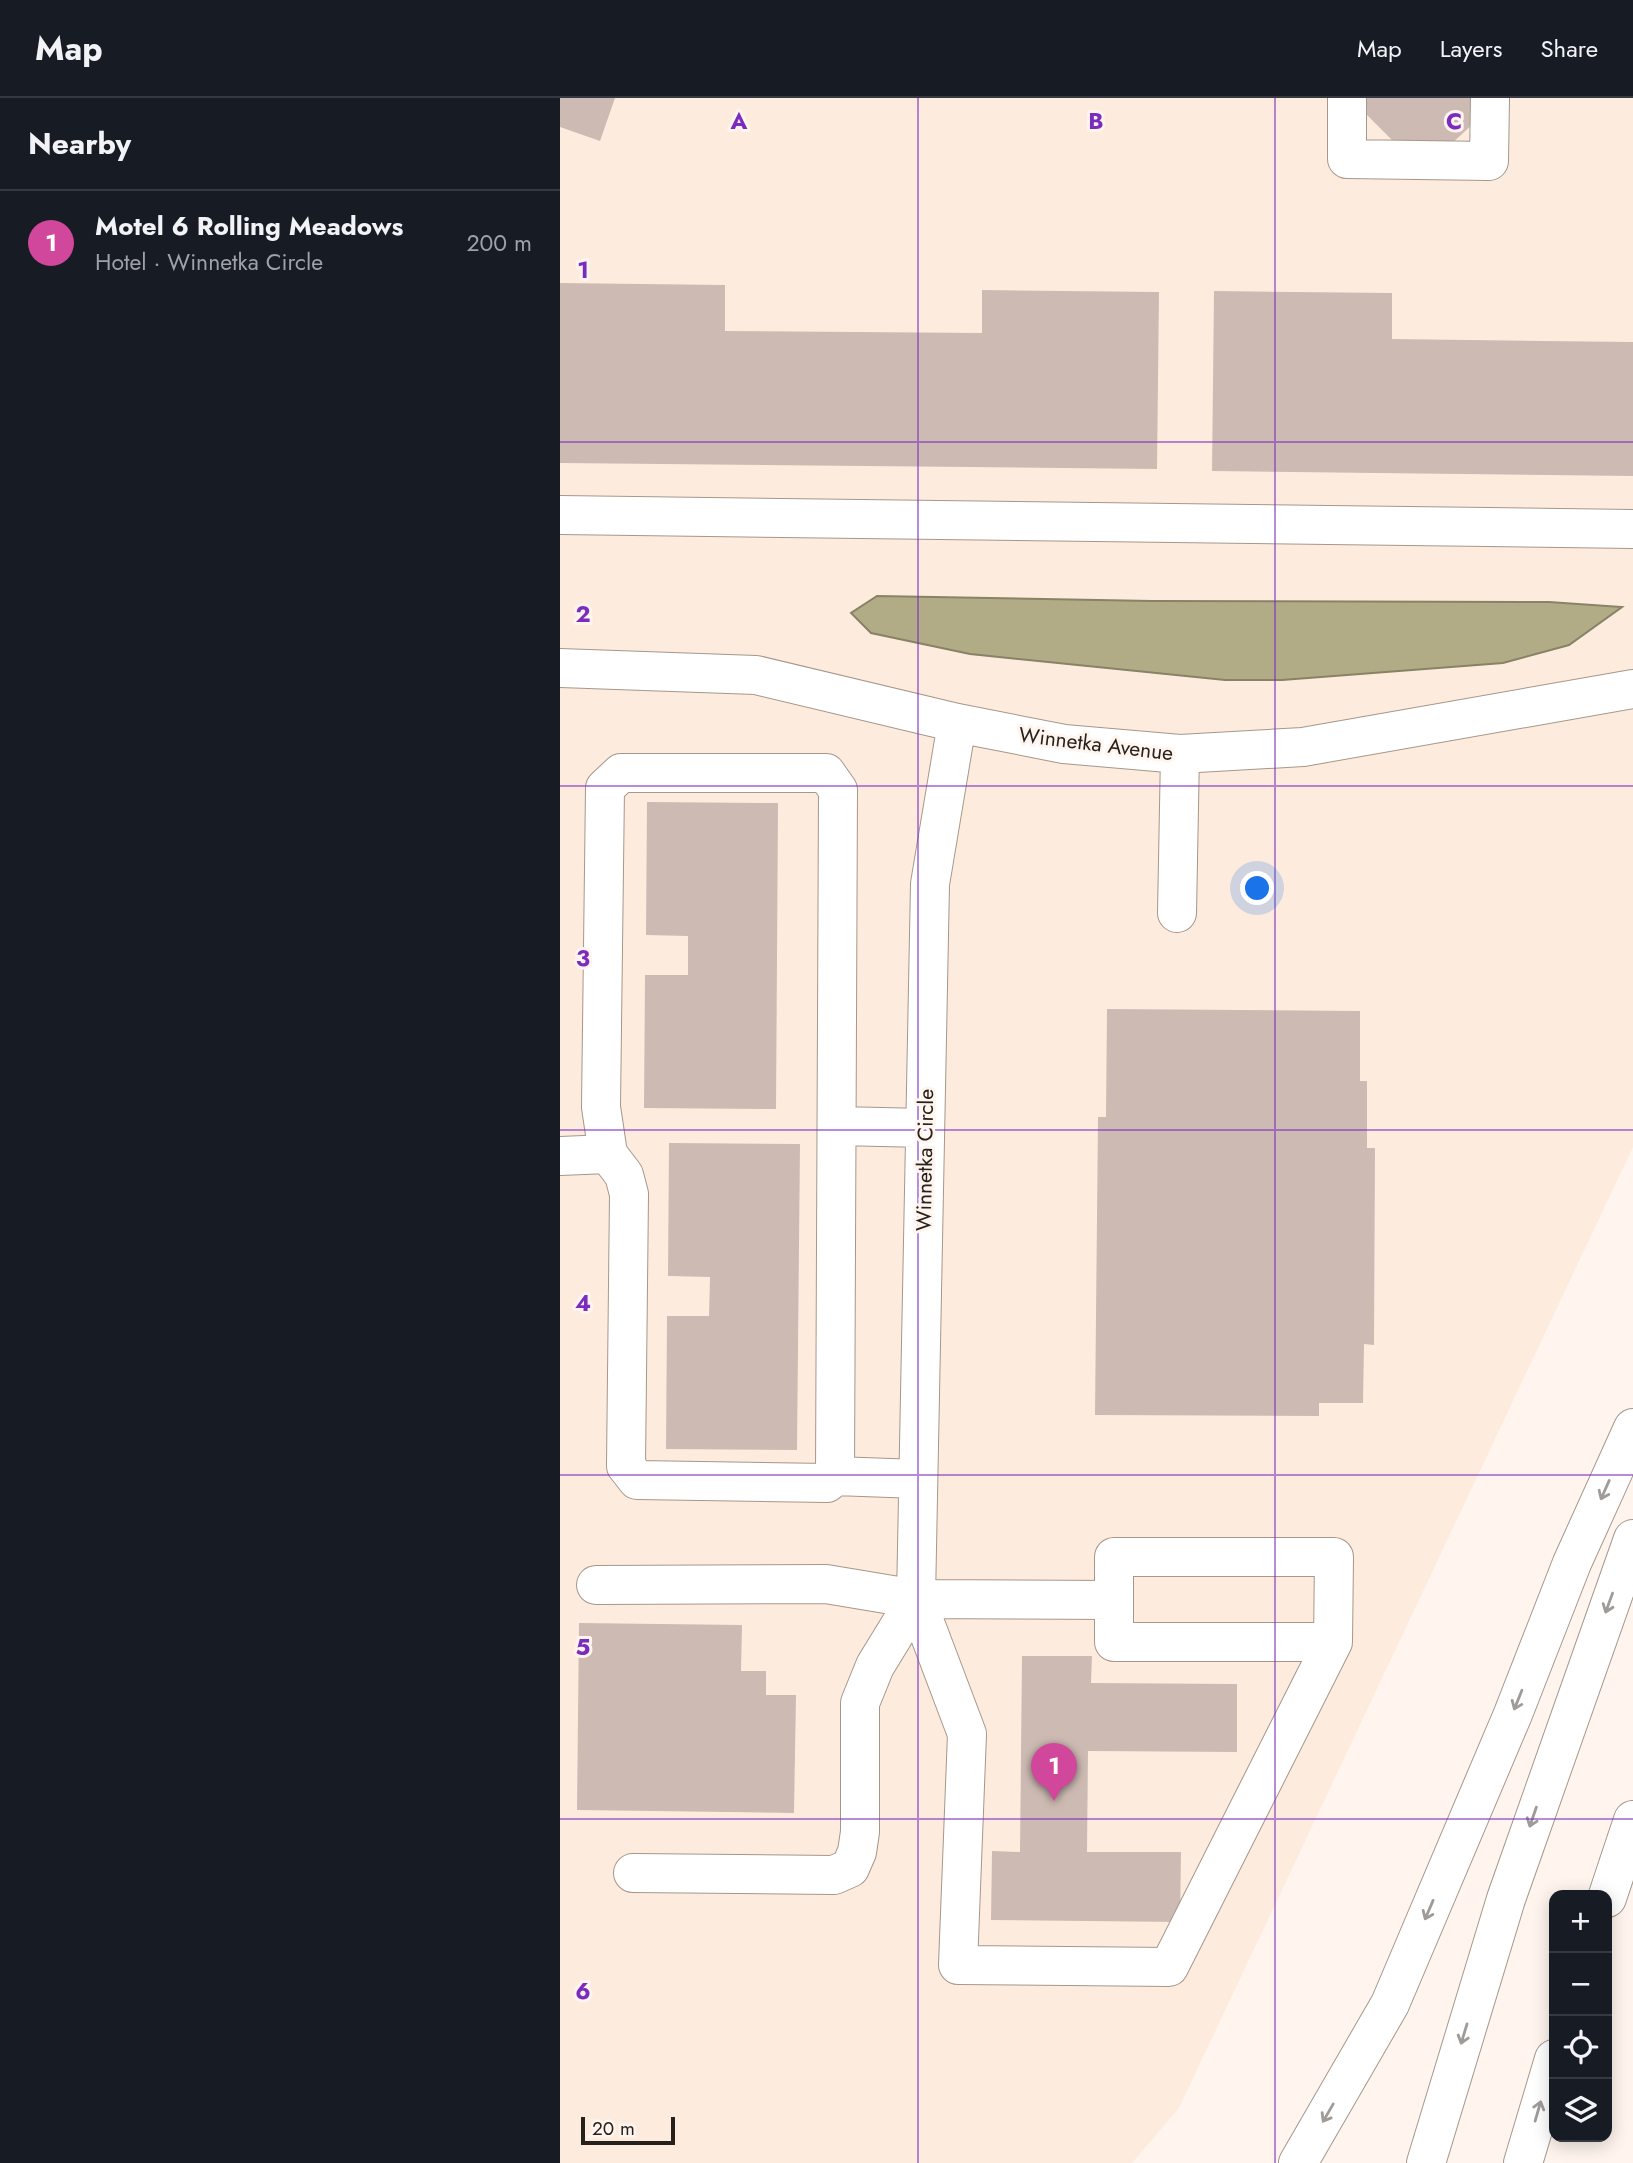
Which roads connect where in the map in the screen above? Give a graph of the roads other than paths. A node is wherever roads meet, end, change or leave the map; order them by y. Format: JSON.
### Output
{"nodes":[{"id":1,"x":1347,"y":98,"type":"edge"},
{"id":2,"x":1490,"y":98,"type":"edge"},
{"id":3,"x":560,"y":515,"type":"edge"},
{"id":4,"x":1633,"y":529,"type":"edge"},
{"id":5,"x":560,"y":668,"type":"edge"},
{"id":6,"x":1633,"y":689,"type":"edge"},
{"id":7,"x":957,"y":723,"type":"junction"},
{"id":8,"x":1180,"y":754,"type":"junction"},
{"id":9,"x":1177,"y":913,"type":"dead end"},
{"id":10,"x":838,"y":1126,"type":"junction"},
{"id":11,"x":925,"y":1128,"type":"junction"},
{"id":12,"x":608,"y":1154,"type":"junction"},
{"id":13,"x":560,"y":1156,"type":"edge"},
{"id":14,"x":1633,"y":1428,"type":"edge"},
{"id":15,"x":835,"y":1476,"type":"junction"},
{"id":16,"x":918,"y":1479,"type":"junction"},
{"id":17,"x":1633,"y":1539,"type":"edge"},
{"id":18,"x":596,"y":1585,"type":"dead end"},
{"id":19,"x":916,"y":1599,"type":"junction"},
{"id":20,"x":1114,"y":1600,"type":"junction"},
{"id":21,"x":1333,"y":1642,"type":"junction"},
{"id":22,"x":1633,"y":1820,"type":"edge"},
{"id":23,"x":633,"y":1873,"type":"dead end"},
{"id":24,"x":1610,"y":1890,"type":"edge"},
{"id":25,"x":1549,"y":2076,"type":"edge"},
{"id":26,"x":1298,"y":2163,"type":"edge"},
{"id":27,"x":1426,"y":2163,"type":"edge"},
{"id":28,"x":1523,"y":2163,"type":"edge"}],
"edges":[{"from":1,"to":2,"type":"main road"},
{"from":3,"to":4,"type":"main road"},
{"from":5,"to":7,"type":"main road","name":"Winnetka Avenue"},
{"from":6,"to":8,"type":"main road","name":"Winnetka Avenue"},
{"from":7,"to":8,"type":"main road","name":"Winnetka Avenue"},
{"from":7,"to":11,"type":"main road","name":"Winnetka Circle"},
{"from":8,"to":9,"type":"main road"},
{"from":10,"to":11,"type":"main road"},
{"from":10,"to":12,"type":"main road"},
{"from":10,"to":15,"type":"main road"},
{"from":11,"to":16,"type":"main road","name":"Winnetka Circle"},
{"from":12,"to":13,"type":"main road"},
{"from":12,"to":15,"type":"main road"},
{"from":14,"to":26,"type":"main road","one_way":true},
{"from":15,"to":16,"type":"main road"},
{"from":16,"to":19,"type":"main road","name":"Winnetka Circle"},
{"from":17,"to":27,"type":"main road","one_way":true},
{"from":18,"to":19,"type":"main road"},
{"from":19,"to":20,"type":"main road"},
{"from":19,"to":21,"type":"main road"},
{"from":19,"to":23,"type":"main road"},
{"from":20,"to":21,"type":"main road"},
{"from":20,"to":21,"type":"main road"},
{"from":22,"to":24,"type":"main road"},
{"from":28,"to":25,"type":"main road","one_way":true}]}
